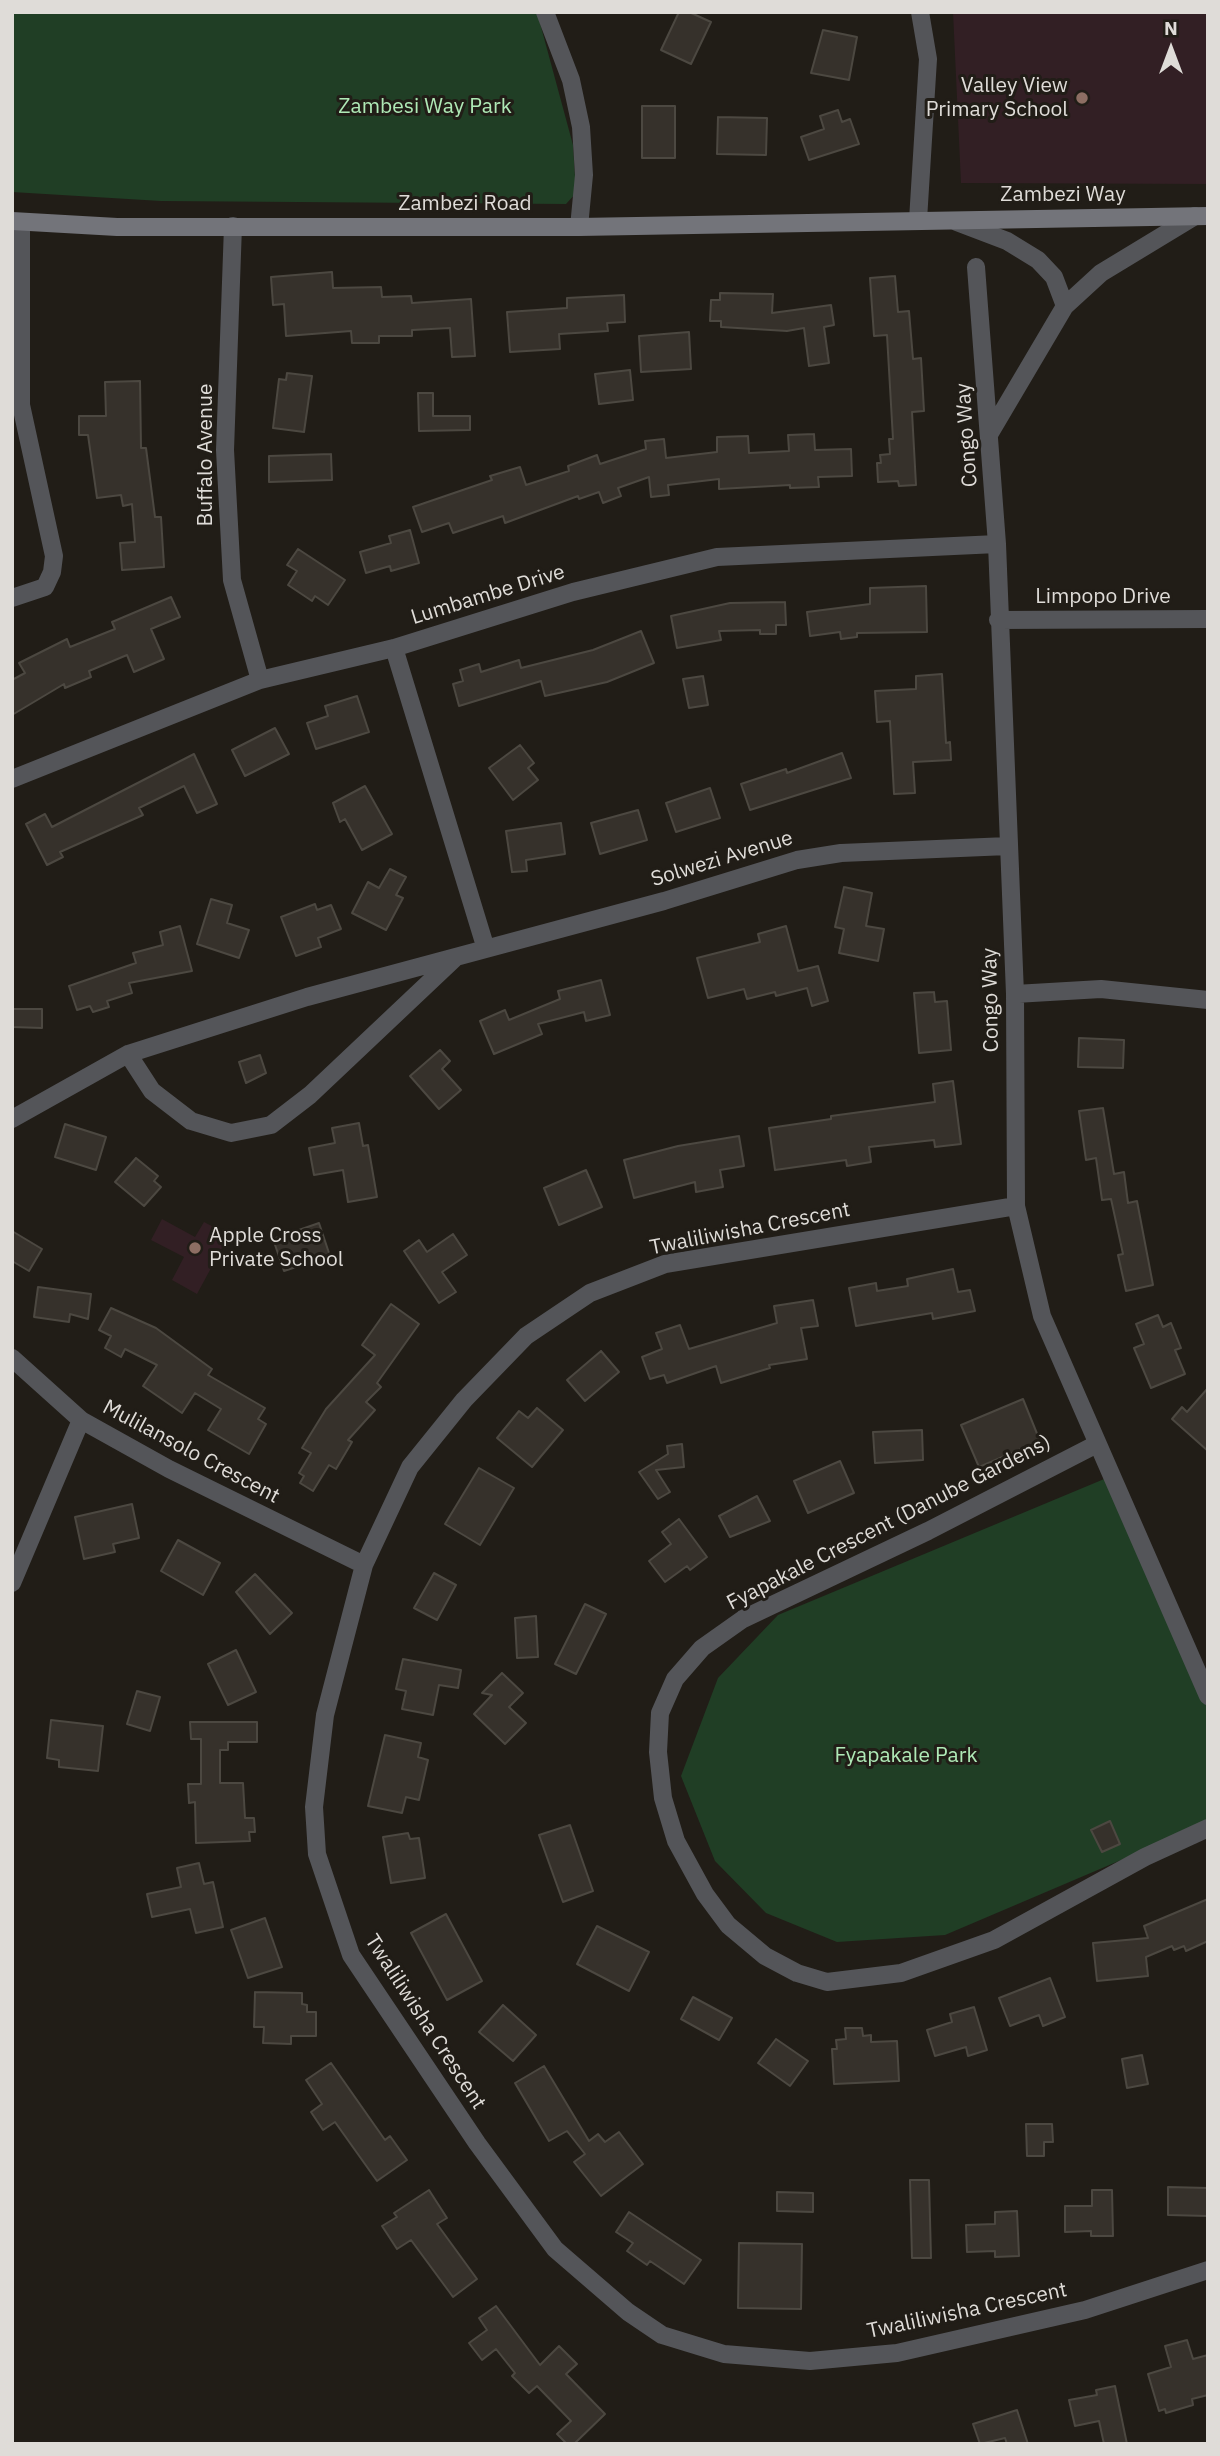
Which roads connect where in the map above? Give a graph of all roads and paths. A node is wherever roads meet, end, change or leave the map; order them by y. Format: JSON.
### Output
{"nodes":[{"id":1,"x":545,"y":12,"type":"edge"},
{"id":2,"x":920,"y":12,"type":"edge"},
{"id":3,"x":1201,"y":216,"type":"edge"},
{"id":4,"x":946,"y":218,"type":"junction"},
{"id":5,"x":918,"y":220,"type":"junction"},
{"id":6,"x":17,"y":222,"type":"edge"},
{"id":7,"x":233,"y":226,"type":"junction"},
{"id":8,"x":579,"y":227,"type":"junction"},
{"id":9,"x":976,"y":267,"type":"dead end"},
{"id":10,"x":1065,"y":306,"type":"junction"},
{"id":11,"x":19,"y":424,"type":"edge"},
{"id":12,"x":990,"y":433,"type":"junction"},
{"id":13,"x":996,"y":544,"type":"junction"},
{"id":14,"x":12,"y":598,"type":"edge"},
{"id":15,"x":1208,"y":619,"type":"edge"},
{"id":16,"x":998,"y":620,"type":"junction"},
{"id":17,"x":394,"y":648,"type":"junction"},
{"id":18,"x":260,"y":680,"type":"junction"},
{"id":19,"x":12,"y":779,"type":"edge"},
{"id":20,"x":1008,"y":846,"type":"junction"},
{"id":21,"x":486,"y":950,"type":"junction"},
{"id":22,"x":456,"y":958,"type":"junction"},
{"id":23,"x":1015,"y":994,"type":"junction"},
{"id":24,"x":1208,"y":1000,"type":"edge"},
{"id":25,"x":128,"y":1054,"type":"junction"},
{"id":26,"x":12,"y":1119,"type":"edge"},
{"id":27,"x":1016,"y":1206,"type":"junction"},
{"id":28,"x":12,"y":1358,"type":"edge"},
{"id":29,"x":81,"y":1420,"type":"junction"},
{"id":30,"x":1097,"y":1444,"type":"junction"},
{"id":31,"x":364,"y":1565,"type":"junction"},
{"id":32,"x":12,"y":1583,"type":"edge"},
{"id":33,"x":1208,"y":1696,"type":"edge"},
{"id":34,"x":1208,"y":1828,"type":"edge"},
{"id":35,"x":1208,"y":2270,"type":"edge"}],
"edges":[{"from":1,"to":8,"type":"street"},
{"from":2,"to":5,"type":"street"},
{"from":3,"to":4,"type":"main road","name":"Zambezi Way"},
{"from":3,"to":10,"type":"street"},
{"from":4,"to":5,"type":"main road","name":"Zambezi Way"},
{"from":4,"to":10,"type":"street"},
{"from":5,"to":8,"type":"main road","name":"Zambezi Road"},
{"from":6,"to":7,"type":"main road","name":"Zambezi Road"},
{"from":6,"to":11,"type":"street"},
{"from":7,"to":8,"type":"main road","name":"Zambezi Road"},
{"from":7,"to":18,"type":"street","name":"Buffalo Avenue"},
{"from":9,"to":12,"type":"street","name":"Congo Way"},
{"from":10,"to":12,"type":"street"},
{"from":11,"to":14,"type":"street"},
{"from":12,"to":13,"type":"street","name":"Congo Way"},
{"from":13,"to":16,"type":"street","name":"Congo Way"},
{"from":13,"to":17,"type":"street","name":"Lumbambe Drive"},
{"from":15,"to":16,"type":"street","name":"Limpopo Drive"},
{"from":16,"to":20,"type":"street","name":"Congo Way"},
{"from":17,"to":18,"type":"street","name":"Lumbambe Drive"},
{"from":17,"to":21,"type":"street"},
{"from":18,"to":19,"type":"street","name":"Lumbambe Drive"},
{"from":20,"to":21,"type":"street","name":"Solwezi Avenue"},
{"from":20,"to":23,"type":"street","name":"Congo Way"},
{"from":21,"to":22,"type":"street","name":"Solwezi Avenue"},
{"from":22,"to":25,"type":"street","name":"Solwezi Avenue"},
{"from":22,"to":25,"type":"street","name":"Solwezi Avenue"},
{"from":23,"to":24,"type":"street"},
{"from":23,"to":27,"type":"street","name":"Congo Way"},
{"from":25,"to":26,"type":"street","name":"Solwezi Avenue"},
{"from":27,"to":30,"type":"street","name":"Congo Way"},
{"from":27,"to":31,"type":"street","name":"Twaliliwisha Crescent"},
{"from":28,"to":29,"type":"street","name":"Mulilansolo Crescent"},
{"from":29,"to":31,"type":"street","name":"Mulilansolo Crescent"},
{"from":29,"to":32,"type":"street"},
{"from":30,"to":33,"type":"street","name":"Congo Way"},
{"from":30,"to":34,"type":"street","name":"Fyapakale Crescent (Danube Gardens)"},
{"from":31,"to":35,"type":"street","name":"Twaliliwisha Crescent"}]}
